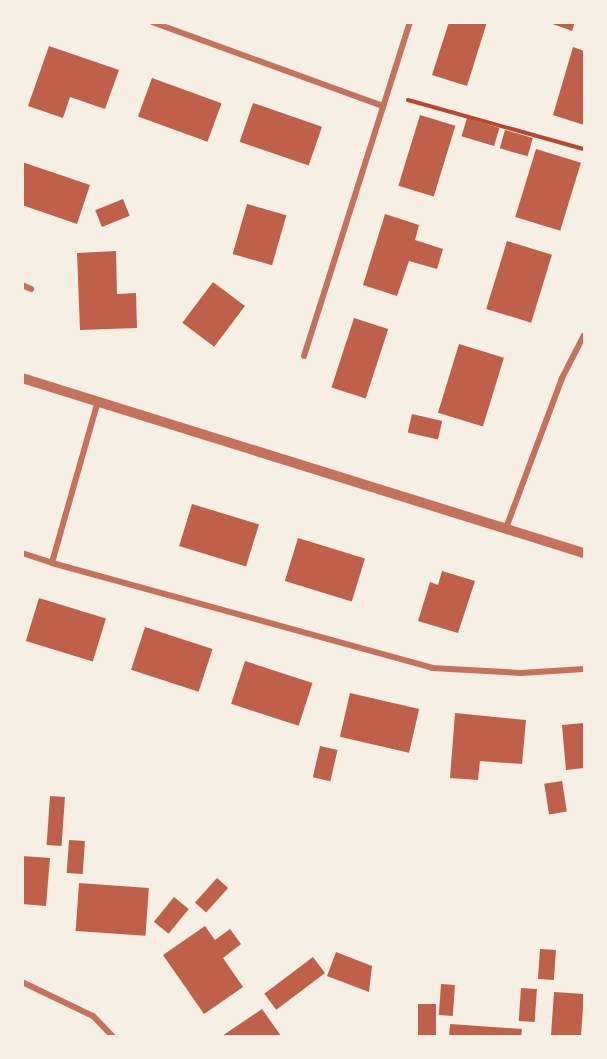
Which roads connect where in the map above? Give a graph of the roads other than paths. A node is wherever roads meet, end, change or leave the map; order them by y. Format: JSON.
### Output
{"nodes":[{"id":1,"x":152,"y":22,"type":"edge"},
{"id":2,"x":410,"y":22,"type":"edge"},
{"id":3,"x":383,"y":106,"type":"junction"},
{"id":4,"x":22,"y":285,"type":"edge"},
{"id":5,"x":31,"y":289,"type":"dead end"},
{"id":6,"x":585,"y":334,"type":"edge"},
{"id":7,"x":304,"y":356,"type":"dead end"},
{"id":8,"x":22,"y":378,"type":"edge"},
{"id":9,"x":98,"y":401,"type":"junction"},
{"id":10,"x":506,"y":528,"type":"junction"},
{"id":11,"x":22,"y":552,"type":"edge"},
{"id":12,"x":585,"y":553,"type":"edge"},
{"id":13,"x":52,"y":563,"type":"junction"},
{"id":14,"x":585,"y":669,"type":"edge"},
{"id":15,"x":22,"y":982,"type":"edge"},
{"id":16,"x":112,"y":1036,"type":"edge"}],
"edges":[{"from":1,"to":3,"type":"street"},
{"from":2,"to":3,"type":"street"},
{"from":3,"to":7,"type":"street"},
{"from":4,"to":5,"type":"street"},
{"from":6,"to":10,"type":"street"},
{"from":8,"to":9,"type":"street"},
{"from":9,"to":10,"type":"street"},
{"from":9,"to":13,"type":"street"},
{"from":10,"to":12,"type":"street"},
{"from":11,"to":13,"type":"street"},
{"from":13,"to":14,"type":"street"},
{"from":15,"to":16,"type":"street"}]}
